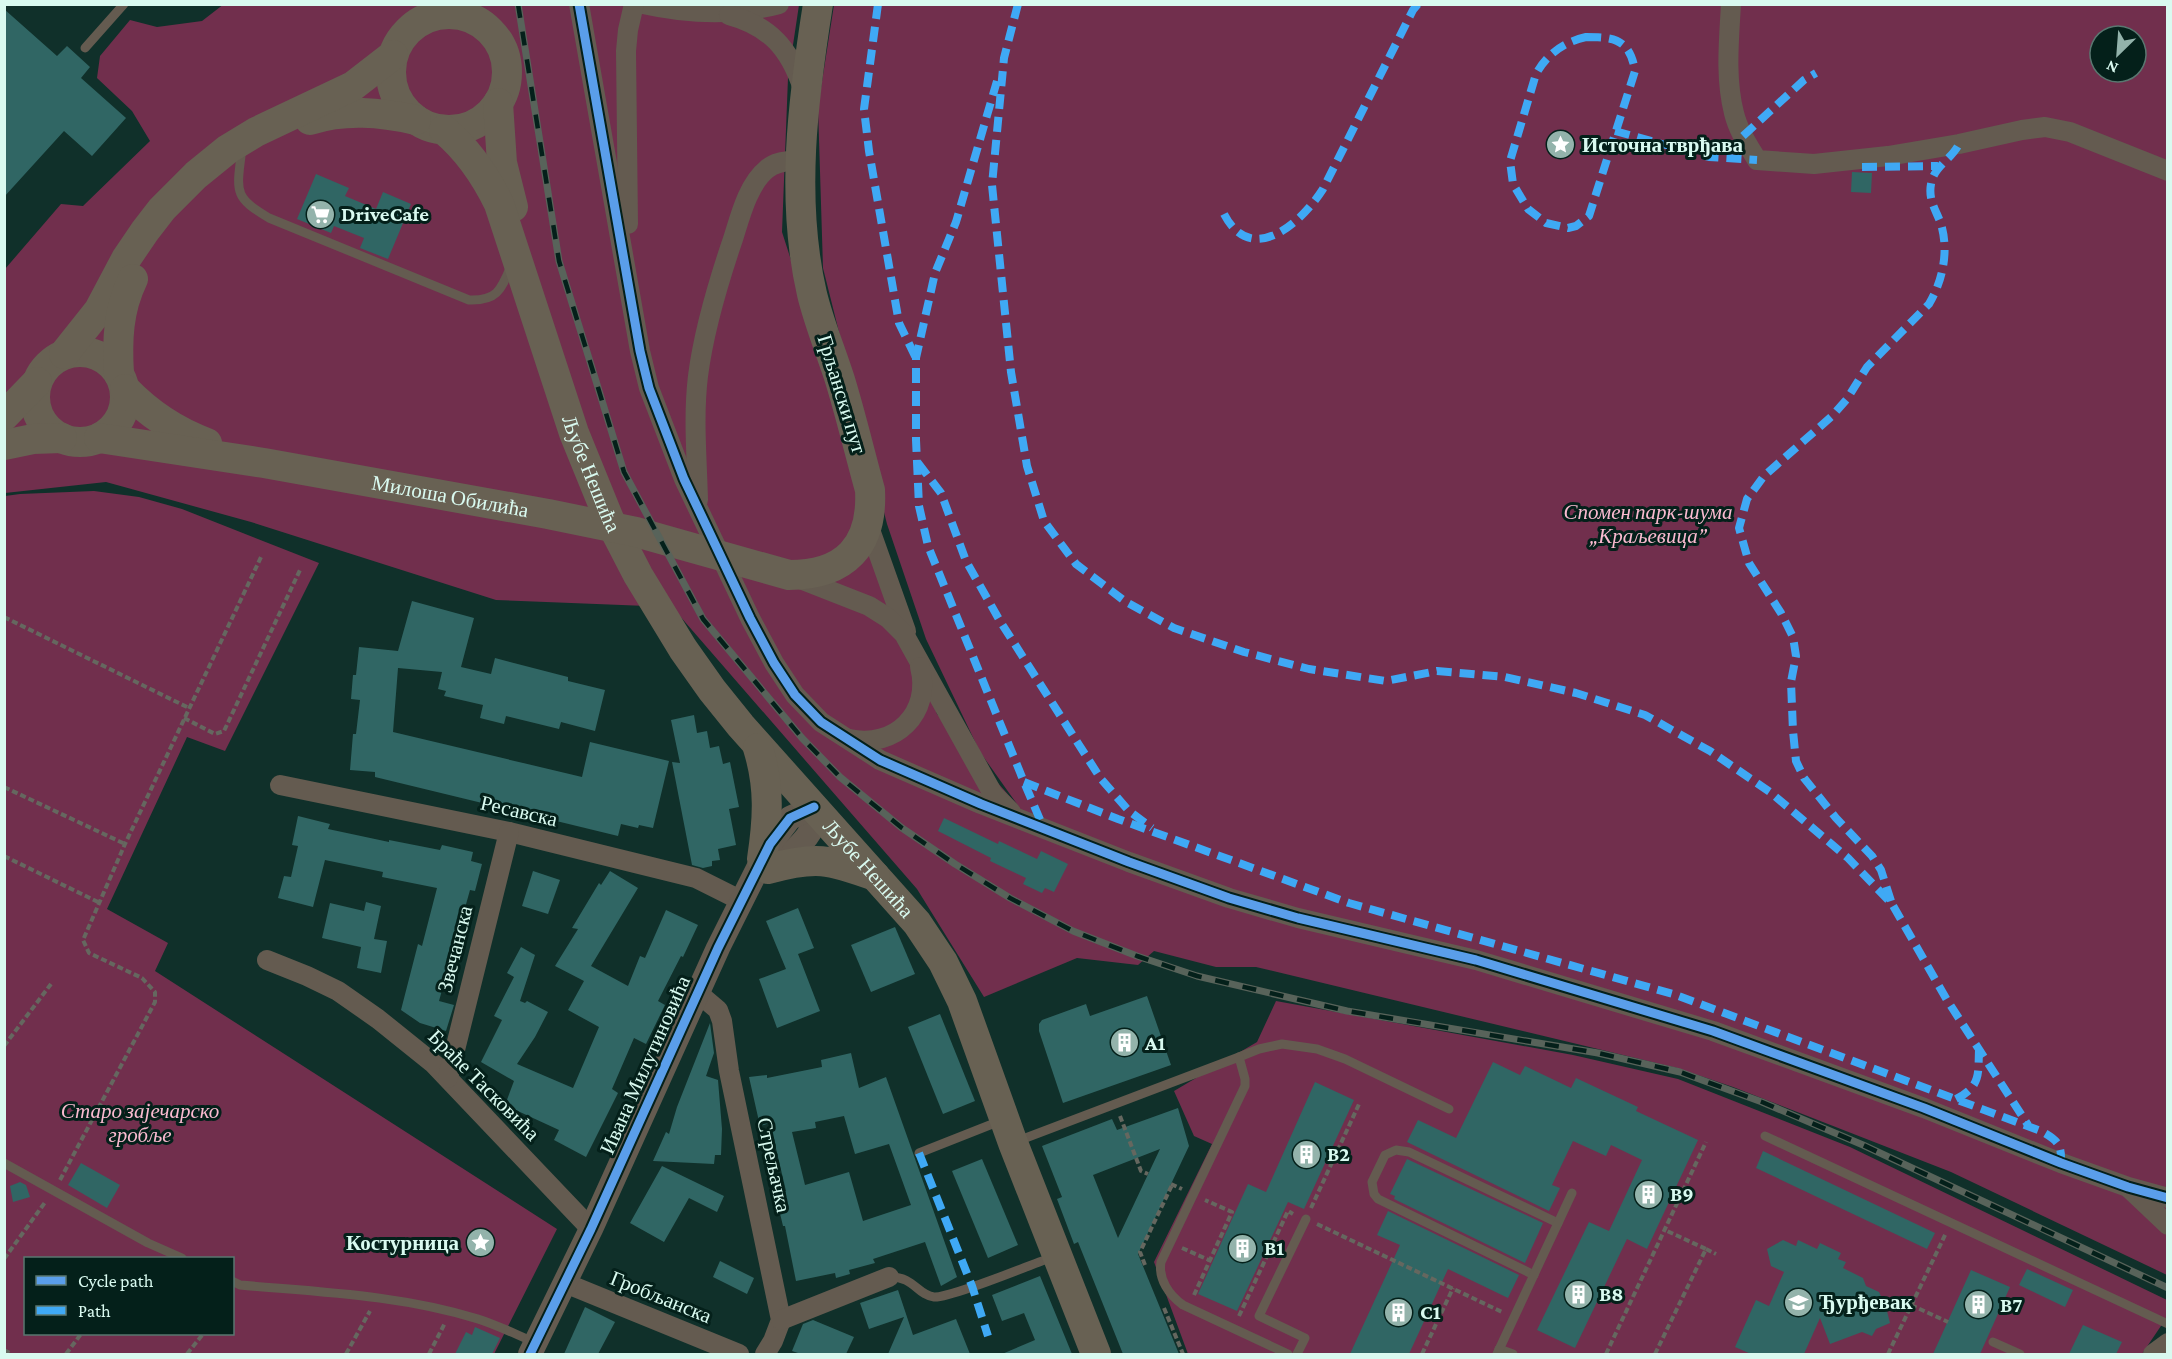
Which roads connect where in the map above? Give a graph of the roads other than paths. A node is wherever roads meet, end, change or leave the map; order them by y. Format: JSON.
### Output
{"nodes":[{"id":1,"x":124,"y":4,"type":"edge"},
{"id":2,"x":579,"y":4,"type":"edge"},
{"id":3,"x":634,"y":4,"type":"edge"},
{"id":4,"x":643,"y":4,"type":"edge"},
{"id":5,"x":779,"y":4,"type":"edge"},
{"id":6,"x":818,"y":4,"type":"edge"},
{"id":7,"x":1731,"y":4,"type":"edge"},
{"id":8,"x":430,"y":12,"type":"edge"},
{"id":9,"x":723,"y":13,"type":"junction"},
{"id":10,"x":484,"y":18,"type":"edge"},
{"id":11,"x":86,"y":48,"type":"dead end"},
{"id":12,"x":393,"y":55,"type":"junction"},
{"id":13,"x":805,"y":94,"type":"junction"},
{"id":14,"x":498,"y":103,"type":"junction"},
{"id":15,"x":416,"y":120,"type":"junction"},
{"id":16,"x":444,"y":130,"type":"junction"},
{"id":17,"x":241,"y":156,"type":"junction"},
{"id":18,"x":801,"y":159,"type":"junction"},
{"id":19,"x":2168,"y":171,"type":"edge"},
{"id":20,"x":515,"y":255,"type":"junction"},
{"id":21,"x":628,"y":277,"type":"junction"},
{"id":22,"x":548,"y":352,"type":"junction"},
{"id":23,"x":64,"y":354,"type":"junction"},
{"id":24,"x":122,"y":381,"type":"junction"},
{"id":25,"x":37,"y":382,"type":"junction"},
{"id":26,"x":4,"y":416,"type":"edge"},
{"id":27,"x":62,"y":438,"type":"junction"},
{"id":28,"x":99,"y":438,"type":"junction"},
{"id":29,"x":4,"y":445,"type":"edge"},
{"id":30,"x":264,"y":463,"type":"junction"},
{"id":31,"x":699,"y":512,"type":"junction"},
{"id":32,"x":868,"y":524,"type":"junction"},
{"id":33,"x":636,"y":532,"type":"joint"},
{"id":34,"x":789,"y":575,"type":"junction"},
{"id":35,"x":915,"y":652,"type":"junction"},
{"id":36,"x":844,"y":738,"type":"junction"},
{"id":37,"x":757,"y":742,"type":"junction"},
{"id":38,"x":280,"y":785,"type":"dead end"},
{"id":39,"x":816,"y":810,"type":"junction"},
{"id":40,"x":1020,"y":819,"type":"junction"},
{"id":41,"x":508,"y":832,"type":"junction"},
{"id":42,"x":762,"y":869,"type":"junction"},
{"id":43,"x":876,"y":877,"type":"junction"},
{"id":44,"x":742,"y":901,"type":"junction"},
{"id":45,"x":267,"y":960,"type":"dead end"},
{"id":46,"x":698,"y":993,"type":"junction"},
{"id":47,"x":1239,"y":1057,"type":"junction"},
{"id":48,"x":448,"y":1078,"type":"junction"},
{"id":49,"x":1449,"y":1109,"type":"dead end"},
{"id":50,"x":1009,"y":1131,"type":"junction"},
{"id":51,"x":1765,"y":1136,"type":"dead end"},
{"id":52,"x":919,"y":1153,"type":"dead end"},
{"id":53,"x":4,"y":1164,"type":"edge"},
{"id":54,"x":2128,"y":1187,"type":"junction"},
{"id":55,"x":1572,"y":1193,"type":"dead end"},
{"id":56,"x":2168,"y":1198,"type":"edge"},
{"id":57,"x":1305,"y":1219,"type":"road end"},
{"id":58,"x":1558,"y":1223,"type":"junction"},
{"id":59,"x":2168,"y":1225,"type":"edge"},
{"id":60,"x":591,"y":1229,"type":"junction"},
{"id":61,"x":1058,"y":1255,"type":"junction"},
{"id":62,"x":180,"y":1257,"type":"edge"},
{"id":63,"x":1534,"y":1275,"type":"junction"},
{"id":64,"x":889,"y":1277,"type":"joint"},
{"id":65,"x":234,"y":1282,"type":"edge"},
{"id":66,"x":565,"y":1283,"type":"junction"},
{"id":67,"x":782,"y":1320,"type":"junction"},
{"id":68,"x":2168,"y":1324,"type":"edge"},
{"id":69,"x":1993,"y":1342,"type":"dead end"},
{"id":70,"x":2168,"y":1343,"type":"edge"},
{"id":71,"x":533,"y":1348,"type":"edge"},
{"id":72,"x":1498,"y":1352,"type":"edge"},
{"id":73,"x":739,"y":1354,"type":"edge"},
{"id":74,"x":765,"y":1354,"type":"edge"},
{"id":75,"x":1096,"y":1354,"type":"edge"},
{"id":76,"x":1288,"y":1354,"type":"edge"},
{"id":77,"x":1297,"y":1354,"type":"edge"},
{"id":78,"x":1513,"y":1354,"type":"edge"},
{"id":79,"x":2020,"y":1354,"type":"edge"},
{"id":80,"x":2153,"y":1354,"type":"edge"}],
"edges":[{"from":1,"to":11,"type":"lane"},
{"from":2,"to":21,"type":"street"},
{"from":3,"to":21,"type":"street"},
{"from":4,"to":9,"type":"street"},
{"from":5,"to":9,"type":"street"},
{"from":6,"to":13,"type":"main road","name":"Грљански пут"},
{"from":7,"to":19,"type":"street"},
{"from":8,"to":10,"type":"main road"},
{"from":8,"to":12,"type":"main road"},
{"from":9,"to":13,"type":"street"},
{"from":10,"to":14,"type":"main road"},
{"from":12,"to":15,"type":"main road"},
{"from":12,"to":23,"type":"main road"},
{"from":13,"to":18,"type":"main road","name":"Грљански пут"},
{"from":14,"to":16,"type":"main road"},
{"from":14,"to":22,"type":"main road"},
{"from":15,"to":16,"type":"main road"},
{"from":15,"to":17,"type":"main road"},
{"from":16,"to":20,"type":"main road"},
{"from":17,"to":20,"type":"lane"},
{"from":17,"to":24,"type":"main road"},
{"from":18,"to":31,"type":"street"},
{"from":18,"to":32,"type":"main road","name":"Грљански пут"},
{"from":20,"to":22,"type":"main road"},
{"from":21,"to":31,"type":"street"},
{"from":22,"to":37,"type":"main road","name":"Љубе Нешића"},
{"from":23,"to":24,"type":"main road"},
{"from":23,"to":25,"type":"main road"},
{"from":24,"to":28,"type":"main road"},
{"from":24,"to":30,"type":"main road","name":"Милоша Обилића"},
{"from":25,"to":26,"type":"main road"},
{"from":25,"to":27,"type":"main road"},
{"from":27,"to":28,"type":"main road"},
{"from":27,"to":29,"type":"main road"},
{"from":28,"to":30,"type":"main road","name":"Милоша Обилића"},
{"from":30,"to":33,"type":"main road","name":"Милоша Обилића"},
{"from":31,"to":36,"type":"street"},
{"from":32,"to":34,"type":"main road","name":"Грљански пут"},
{"from":32,"to":35,"type":"street"},
{"from":33,"to":34,"type":"main road","name":"Грљански пут"},
{"from":34,"to":35,"type":"street"},
{"from":35,"to":36,"type":"street"},
{"from":35,"to":40,"type":"street"},
{"from":36,"to":40,"type":"street"},
{"from":37,"to":39,"type":"main road","name":"Љубе Нешића"},
{"from":37,"to":42,"type":"main road"},
{"from":38,"to":41,"type":"street","name":"Ресавска"},
{"from":39,"to":42,"type":"street","name":"Ивана Милутиновића"},
{"from":39,"to":43,"type":"main road","name":"Љубе Нешића"},
{"from":40,"to":54,"type":"street"},
{"from":41,"to":44,"type":"street","name":"Ресавска"},
{"from":41,"to":48,"type":"street","name":"Звечанска"},
{"from":42,"to":43,"type":"main road"},
{"from":42,"to":44,"type":"street","name":"Ивана Милутиновића"},
{"from":43,"to":50,"type":"main road","name":"Љубе Нешића"},
{"from":44,"to":46,"type":"street","name":"Ивана Милутиновића"},
{"from":45,"to":48,"type":"street","name":"Браће Тасковића"},
{"from":46,"to":60,"type":"street","name":"Ивана Милутиновића"},
{"from":46,"to":67,"type":"street","name":"Стрељачка"},
{"from":47,"to":49,"type":"lane"},
{"from":47,"to":50,"type":"lane"},
{"from":47,"to":76,"type":"lane"},
{"from":48,"to":60,"type":"street","name":"Браће Тасковића"},
{"from":50,"to":52,"type":"lane"},
{"from":50,"to":61,"type":"main road","name":"Љубе Нешића"},
{"from":51,"to":68,"type":"lane"},
{"from":53,"to":62,"type":"lane"},
{"from":54,"to":56,"type":"street"},
{"from":54,"to":59,"type":"street"},
{"from":55,"to":58,"type":"lane"},
{"from":57,"to":77,"type":"lane"},
{"from":58,"to":63,"type":"lane"},
{"from":58,"to":63,"type":"lane"},
{"from":60,"to":66,"type":"street","name":"Ивана Милутиновића"},
{"from":61,"to":64,"type":"lane"},
{"from":61,"to":75,"type":"main road","name":"Љубе Нешића"},
{"from":63,"to":72,"type":"lane"},
{"from":64,"to":67,"type":"street"},
{"from":65,"to":71,"type":"lane"},
{"from":66,"to":71,"type":"street","name":"Ивана Милутиновића"},
{"from":66,"to":73,"type":"street","name":"Гробљанска"},
{"from":67,"to":74,"type":"street"},
{"from":69,"to":79,"type":"lane"},
{"from":70,"to":80,"type":"street"},
{"from":72,"to":78,"type":"lane"}]}
